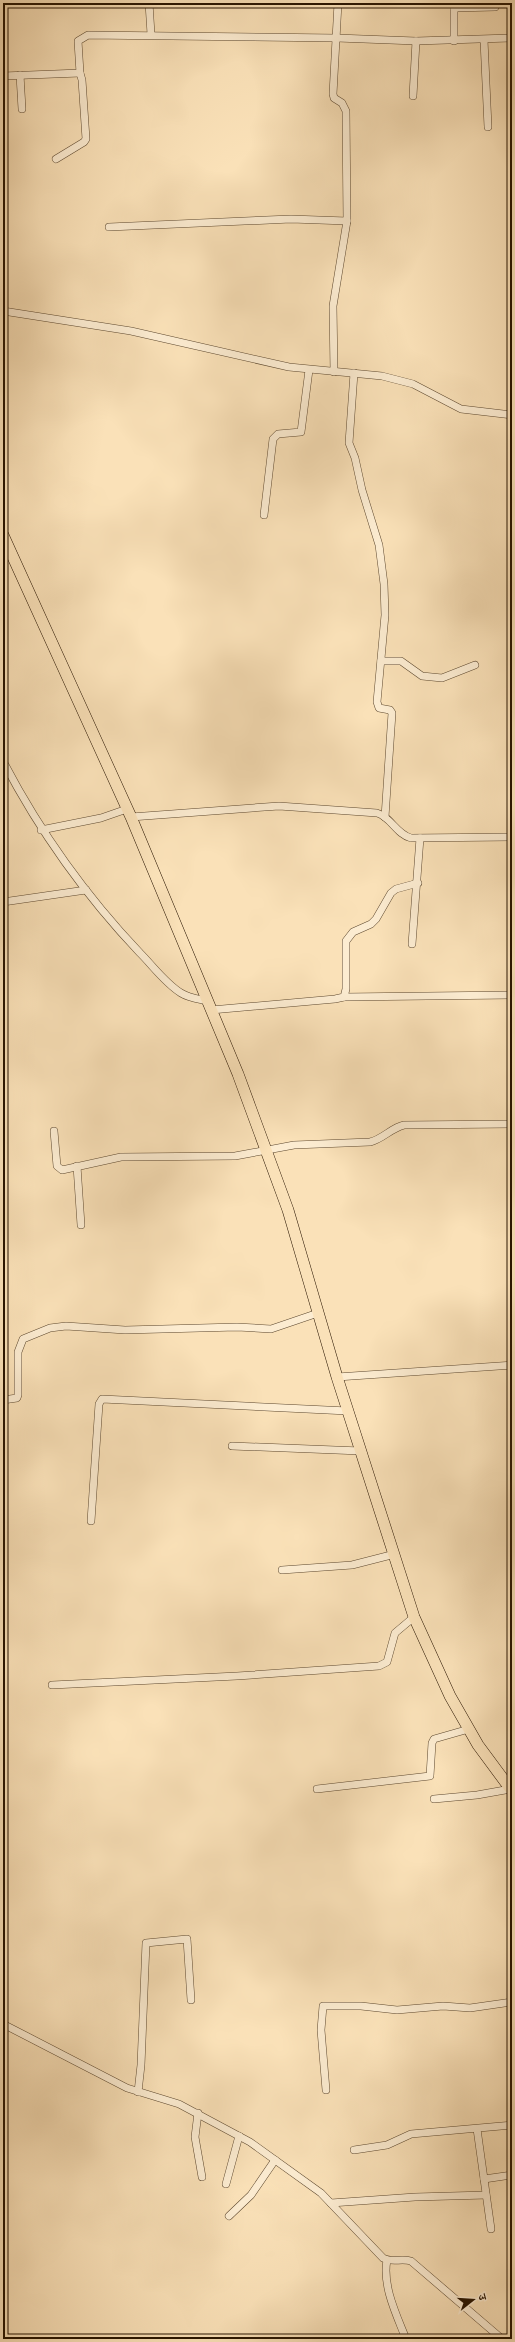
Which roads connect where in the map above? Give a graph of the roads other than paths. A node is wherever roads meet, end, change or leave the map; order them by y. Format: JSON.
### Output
{"nodes":[{"id":1,"x":149,"y":3,"type":"edge"},
{"id":2,"x":338,"y":3,"type":"edge"},
{"id":3,"x":454,"y":6,"type":"edge"},
{"id":4,"x":495,"y":7,"type":"dead end"},
{"id":5,"x":151,"y":34,"type":"junction"},
{"id":6,"x":337,"y":38,"type":"junction"},
{"id":7,"x":512,"y":38,"type":"edge"},
{"id":8,"x":484,"y":40,"type":"junction"},
{"id":9,"x":416,"y":41,"type":"junction"},
{"id":10,"x":454,"y":41,"type":"junction"},
{"id":11,"x":80,"y":73,"type":"junction"},
{"id":12,"x":20,"y":75,"type":"junction"},
{"id":13,"x":3,"y":76,"type":"edge"},
{"id":14,"x":413,"y":96,"type":"dead end"},
{"id":15,"x":22,"y":109,"type":"dead end"},
{"id":16,"x":488,"y":127,"type":"dead end"},
{"id":17,"x":56,"y":160,"type":"dead end"},
{"id":18,"x":347,"y":221,"type":"junction"},
{"id":19,"x":109,"y":227,"type":"dead end"},
{"id":20,"x":3,"y":311,"type":"edge"},
{"id":21,"x":309,"y":370,"type":"junction"},
{"id":22,"x":334,"y":372,"type":"junction"},
{"id":23,"x":354,"y":373,"type":"junction"},
{"id":24,"x":512,"y":415,"type":"edge"},
{"id":25,"x":264,"y":515,"type":"dead end"},
{"id":26,"x":3,"y":535,"type":"edge"},
{"id":27,"x":381,"y":661,"type":"junction"},
{"id":28,"x":475,"y":665,"type":"dead end"},
{"id":29,"x":3,"y":761,"type":"edge"},
{"id":30,"x":129,"y":813,"type":"junction"},
{"id":31,"x":385,"y":817,"type":"junction"},
{"id":32,"x":41,"y":830,"type":"junction"},
{"id":33,"x":512,"y":837,"type":"edge"},
{"id":34,"x":420,"y":838,"type":"junction"},
{"id":35,"x":418,"y":883,"type":"junction"},
{"id":36,"x":86,"y":890,"type":"junction"},
{"id":37,"x":3,"y":902,"type":"edge"},
{"id":38,"x":412,"y":944,"type":"dead end"},
{"id":39,"x":512,"y":995,"type":"edge"},
{"id":40,"x":344,"y":997,"type":"junction"},
{"id":41,"x":209,"y":1006,"type":"junction"},
{"id":42,"x":512,"y":1124,"type":"edge"},
{"id":43,"x":54,"y":1131,"type":"dead end"},
{"id":44,"x":267,"y":1151,"type":"junction"},
{"id":45,"x":78,"y":1166,"type":"junction"},
{"id":46,"x":81,"y":1225,"type":"dead end"},
{"id":47,"x":318,"y":1313,"type":"junction"},
{"id":48,"x":512,"y":1365,"type":"edge"},
{"id":49,"x":337,"y":1377,"type":"junction"},
{"id":50,"x":3,"y":1400,"type":"edge"},
{"id":51,"x":348,"y":1411,"type":"junction"},
{"id":52,"x":232,"y":1446,"type":"dead end"},
{"id":53,"x":361,"y":1451,"type":"junction"},
{"id":54,"x":92,"y":1521,"type":"dead end"},
{"id":55,"x":395,"y":1554,"type":"junction"},
{"id":56,"x":282,"y":1570,"type":"dead end"},
{"id":57,"x":414,"y":1617,"type":"junction"},
{"id":58,"x":52,"y":1685,"type":"dead end"},
{"id":59,"x":469,"y":1729,"type":"junction"},
{"id":60,"x":317,"y":1789,"type":"dead end"},
{"id":61,"x":511,"y":1790,"type":"edge"},
{"id":62,"x":434,"y":1799,"type":"dead end"},
{"id":63,"x":191,"y":2000,"type":"dead end"},
{"id":64,"x":512,"y":2002,"type":"edge"},
{"id":65,"x":3,"y":2024,"type":"edge"},
{"id":66,"x":326,"y":2090,"type":"dead end"},
{"id":67,"x":138,"y":2092,"type":"junction"},
{"id":68,"x":198,"y":2113,"type":"junction"},
{"id":69,"x":512,"y":2125,"type":"edge"},
{"id":70,"x":477,"y":2129,"type":"junction"},
{"id":71,"x":239,"y":2136,"type":"junction"},
{"id":72,"x":354,"y":2150,"type":"dead end"},
{"id":73,"x":275,"y":2160,"type":"junction"},
{"id":74,"x":512,"y":2175,"type":"edge"},
{"id":75,"x":202,"y":2177,"type":"dead end"},
{"id":76,"x":484,"y":2179,"type":"junction"},
{"id":77,"x":226,"y":2184,"type":"dead end"},
{"id":78,"x":486,"y":2195,"type":"junction"},
{"id":79,"x":331,"y":2203,"type":"junction"},
{"id":80,"x":229,"y":2216,"type":"dead end"},
{"id":81,"x":491,"y":2230,"type":"dead end"},
{"id":82,"x":387,"y":2260,"type":"junction"},
{"id":83,"x":406,"y":2339,"type":"edge"},
{"id":84,"x":502,"y":2339,"type":"edge"}],
"edges":[{"from":1,"to":5,"type":"street"},
{"from":2,"to":6,"type":"street"},
{"from":3,"to":4,"type":"street"},
{"from":3,"to":10,"type":"street"},
{"from":5,"to":6,"type":"street"},
{"from":5,"to":11,"type":"street"},
{"from":6,"to":9,"type":"street"},
{"from":6,"to":18,"type":"street"},
{"from":7,"to":8,"type":"street"},
{"from":8,"to":10,"type":"street"},
{"from":8,"to":16,"type":"street"},
{"from":9,"to":10,"type":"street"},
{"from":9,"to":14,"type":"street"},
{"from":11,"to":12,"type":"street"},
{"from":11,"to":17,"type":"street"},
{"from":12,"to":13,"type":"street"},
{"from":12,"to":15,"type":"street"},
{"from":18,"to":19,"type":"street"},
{"from":18,"to":22,"type":"street"},
{"from":20,"to":21,"type":"street"},
{"from":21,"to":22,"type":"street"},
{"from":21,"to":25,"type":"street"},
{"from":22,"to":23,"type":"street"},
{"from":23,"to":24,"type":"street"},
{"from":23,"to":27,"type":"street"},
{"from":26,"to":30,"type":"main road"},
{"from":27,"to":28,"type":"street"},
{"from":27,"to":31,"type":"street"},
{"from":29,"to":32,"type":"street"},
{"from":30,"to":31,"type":"street"},
{"from":30,"to":32,"type":"street"},
{"from":30,"to":41,"type":"main road"},
{"from":31,"to":34,"type":"street"},
{"from":32,"to":36,"type":"street"},
{"from":33,"to":34,"type":"street"},
{"from":34,"to":35,"type":"street"},
{"from":35,"to":38,"type":"street"},
{"from":35,"to":40,"type":"street"},
{"from":36,"to":37,"type":"street"},
{"from":36,"to":41,"type":"street"},
{"from":39,"to":40,"type":"street"},
{"from":40,"to":41,"type":"street"},
{"from":41,"to":44,"type":"main road"},
{"from":42,"to":44,"type":"street"},
{"from":43,"to":45,"type":"street"},
{"from":44,"to":45,"type":"street"},
{"from":44,"to":47,"type":"main road"},
{"from":45,"to":46,"type":"street"},
{"from":47,"to":49,"type":"main road"},
{"from":47,"to":50,"type":"street"},
{"from":48,"to":49,"type":"street"},
{"from":49,"to":51,"type":"main road"},
{"from":51,"to":53,"type":"main road"},
{"from":51,"to":54,"type":"street"},
{"from":52,"to":53,"type":"street"},
{"from":53,"to":55,"type":"main road"},
{"from":55,"to":56,"type":"street"},
{"from":55,"to":57,"type":"main road"},
{"from":57,"to":58,"type":"street"},
{"from":57,"to":59,"type":"main road"},
{"from":59,"to":60,"type":"street"},
{"from":59,"to":61,"type":"main road"},
{"from":61,"to":62,"type":"street"},
{"from":63,"to":67,"type":"street"},
{"from":64,"to":66,"type":"street"},
{"from":65,"to":67,"type":"street"},
{"from":67,"to":68,"type":"street"},
{"from":68,"to":71,"type":"street"},
{"from":68,"to":75,"type":"street"},
{"from":69,"to":70,"type":"street"},
{"from":70,"to":72,"type":"street"},
{"from":70,"to":76,"type":"street"},
{"from":71,"to":73,"type":"street"},
{"from":71,"to":77,"type":"street"},
{"from":73,"to":79,"type":"street"},
{"from":73,"to":80,"type":"street"},
{"from":74,"to":76,"type":"street"},
{"from":76,"to":78,"type":"street"},
{"from":78,"to":79,"type":"street"},
{"from":78,"to":81,"type":"street"},
{"from":79,"to":82,"type":"street"},
{"from":82,"to":83,"type":"street"},
{"from":82,"to":84,"type":"street"}]}
